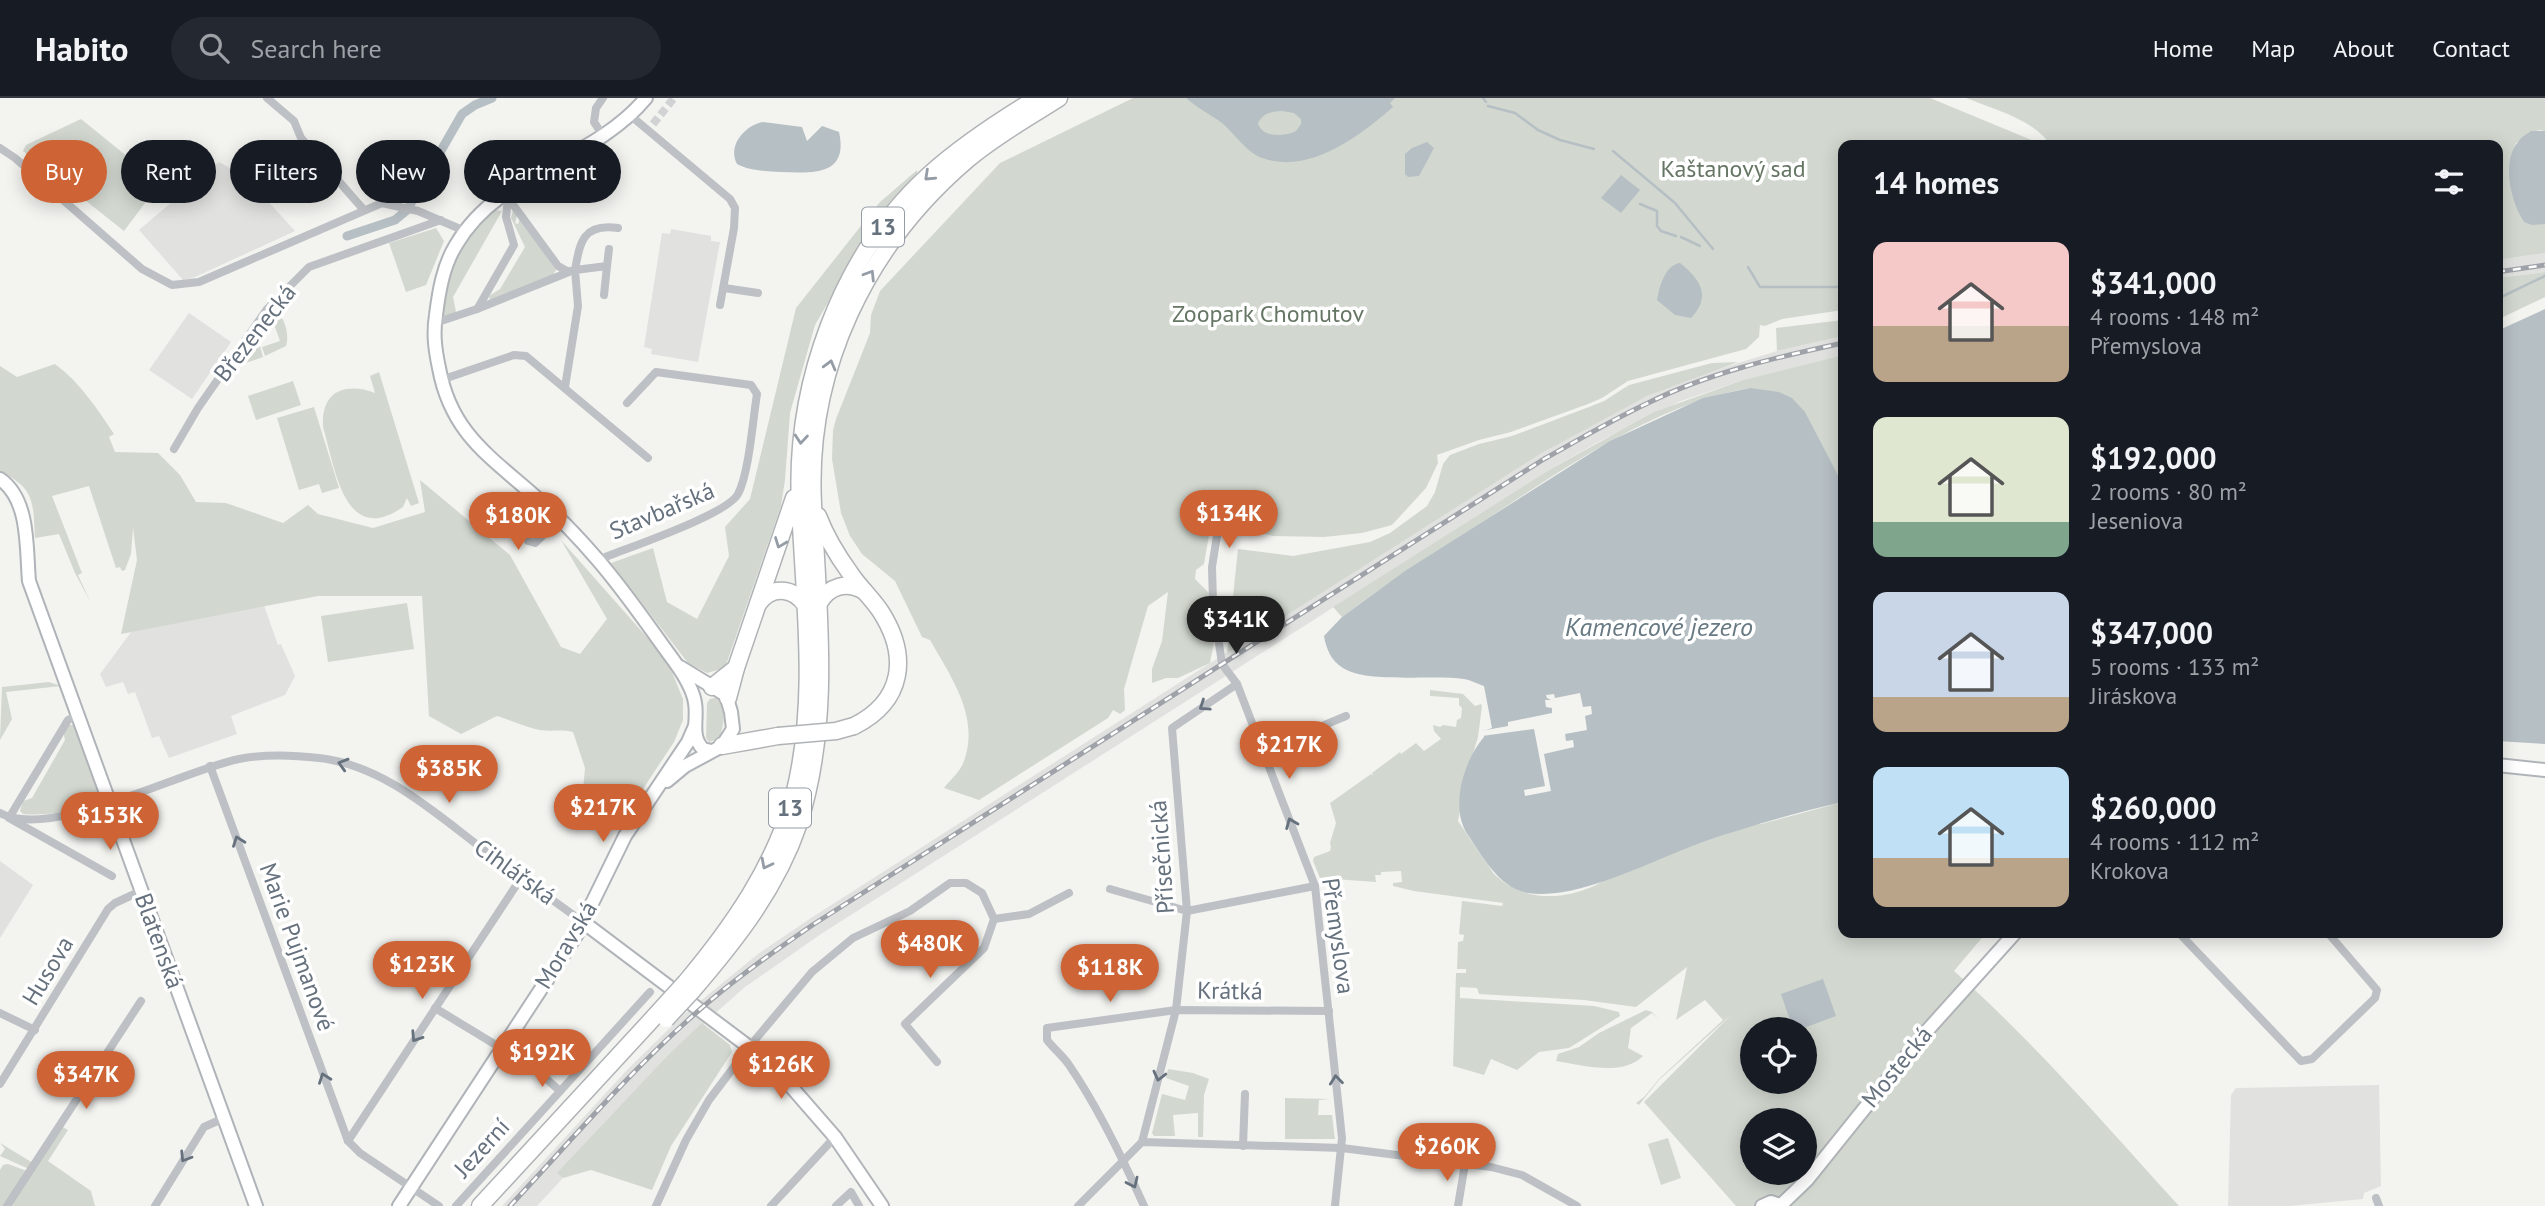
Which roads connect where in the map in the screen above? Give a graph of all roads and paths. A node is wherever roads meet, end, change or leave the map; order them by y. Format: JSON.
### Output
{"nodes":[{"id":1,"x":267,"y":98,"type":"edge"},
{"id":2,"x":603,"y":98,"type":"edge"},
{"id":3,"x":646,"y":98,"type":"edge"},
{"id":4,"x":1037,"y":98,"type":"edge"},
{"id":5,"x":1059,"y":98,"type":"edge"},
{"id":6,"x":631,"y":116,"type":"junction"},
{"id":7,"x":604,"y":137,"type":"junction"},
{"id":8,"x":599,"y":140,"type":"edge"},
{"id":9,"x":0,"y":148,"type":"edge"},
{"id":10,"x":495,"y":203,"type":"edge"},
{"id":11,"x":507,"y":203,"type":"edge"},
{"id":12,"x":513,"y":203,"type":"edge"},
{"id":13,"x":363,"y":209,"type":"junction"},
{"id":14,"x":441,"y":220,"type":"junction"},
{"id":15,"x":618,"y":228,"type":"dead end"},
{"id":16,"x":466,"y":231,"type":"junction"},
{"id":17,"x":609,"y":249,"type":"dead end"},
{"id":18,"x":607,"y":266,"type":"junction"},
{"id":19,"x":572,"y":271,"type":"junction"},
{"id":20,"x":723,"y":288,"type":"junction"},
{"id":21,"x":758,"y":293,"type":"dead end"},
{"id":22,"x":604,"y":295,"type":"dead end"},
{"id":23,"x":720,"y":305,"type":"dead end"},
{"id":24,"x":477,"y":309,"type":"junction"},
{"id":25,"x":435,"y":323,"type":"junction"},
{"id":26,"x":441,"y":380,"type":"junction"},
{"id":27,"x":565,"y":387,"type":"junction"},
{"id":28,"x":627,"y":403,"type":"dead end"},
{"id":29,"x":174,"y":449,"type":"dead end"},
{"id":30,"x":648,"y":458,"type":"dead end"},
{"id":31,"x":0,"y":479,"type":"edge"},
{"id":32,"x":799,"y":482,"type":"junction"},
{"id":33,"x":813,"y":505,"type":"junction"},
{"id":34,"x":1218,"y":529,"type":"dead end"},
{"id":35,"x":598,"y":560,"type":"junction"},
{"id":36,"x":866,"y":592,"type":"junction"},
{"id":37,"x":758,"y":604,"type":"junction"},
{"id":38,"x":812,"y":605,"type":"junction"},
{"id":39,"x":677,"y":665,"type":"junction"},
{"id":40,"x":736,"y":668,"type":"junction"},
{"id":41,"x":1237,"y":684,"type":"junction"},
{"id":42,"x":712,"y":687,"type":"junction"},
{"id":43,"x":728,"y":698,"type":"junction"},
{"id":44,"x":695,"y":704,"type":"junction"},
{"id":45,"x":78,"y":715,"type":"junction"},
{"id":46,"x":1346,"y":716,"type":"dead end"},
{"id":47,"x":695,"y":726,"type":"junction"},
{"id":48,"x":733,"y":729,"type":"junction"},
{"id":49,"x":757,"y":738,"type":"junction"},
{"id":50,"x":716,"y":748,"type":"junction"},
{"id":51,"x":1262,"y":751,"type":"junction"},
{"id":52,"x":210,"y":766,"type":"junction"},
{"id":53,"x":2503,"y":766,"type":"edge"},
{"id":54,"x":2545,"y":770,"type":"edge"},
{"id":55,"x":659,"y":788,"type":"junction"},
{"id":56,"x":110,"y":803,"type":"junction"},
{"id":57,"x":0,"y":813,"type":"edge"},
{"id":58,"x":9,"y":818,"type":"junction"},
{"id":59,"x":112,"y":876,"type":"dead end"},
{"id":60,"x":521,"y":878,"type":"junction"},
{"id":61,"x":1315,"y":886,"type":"junction"},
{"id":62,"x":1110,"y":889,"type":"dead end"},
{"id":63,"x":141,"y":891,"type":"junction"},
{"id":64,"x":1069,"y":893,"type":"dead end"},
{"id":65,"x":1187,"y":911,"type":"junction"},
{"id":66,"x":994,"y":919,"type":"junction"},
{"id":67,"x":583,"y":922,"type":"junction"},
{"id":68,"x":2010,"y":938,"type":"edge"},
{"id":69,"x":2184,"y":938,"type":"edge"},
{"id":70,"x":2332,"y":938,"type":"edge"},
{"id":71,"x":650,"y":992,"type":"dead end"},
{"id":72,"x":141,"y":1001,"type":"dead end"},
{"id":73,"x":435,"y":1007,"type":"junction"},
{"id":74,"x":1176,"y":1010,"type":"junction"},
{"id":75,"x":1329,"y":1012,"type":"junction"},
{"id":76,"x":0,"y":1013,"type":"edge"},
{"id":77,"x":660,"y":1018,"type":"junction"},
{"id":78,"x":35,"y":1030,"type":"junction"},
{"id":79,"x":749,"y":1047,"type":"junction"},
{"id":80,"x":501,"y":1048,"type":"junction"},
{"id":81,"x":937,"y":1062,"type":"dead end"},
{"id":82,"x":0,"y":1084,"type":"edge"},
{"id":83,"x":560,"y":1091,"type":"junction"},
{"id":84,"x":1245,"y":1094,"type":"dead end"},
{"id":85,"x":224,"y":1118,"type":"junction"},
{"id":86,"x":835,"y":1138,"type":"junction"},
{"id":87,"x":348,"y":1141,"type":"junction"},
{"id":88,"x":1142,"y":1143,"type":"junction"},
{"id":89,"x":1244,"y":1146,"type":"junction"},
{"id":90,"x":1342,"y":1148,"type":"junction"},
{"id":91,"x":1123,"y":1161,"type":"junction"},
{"id":92,"x":1465,"y":1164,"type":"junction"},
{"id":93,"x":412,"y":1186,"type":"junction"},
{"id":94,"x":1782,"y":1205,"type":"edge"},
{"id":95,"x":7,"y":1206,"type":"edge"},
{"id":96,"x":155,"y":1206,"type":"edge"},
{"id":97,"x":256,"y":1206,"type":"edge"},
{"id":98,"x":399,"y":1206,"type":"edge"},
{"id":99,"x":439,"y":1206,"type":"edge"},
{"id":100,"x":456,"y":1206,"type":"edge"},
{"id":101,"x":480,"y":1206,"type":"edge"},
{"id":102,"x":492,"y":1206,"type":"edge"},
{"id":103,"x":656,"y":1206,"type":"edge"},
{"id":104,"x":771,"y":1206,"type":"edge"},
{"id":105,"x":836,"y":1206,"type":"edge"},
{"id":106,"x":859,"y":1206,"type":"edge"},
{"id":107,"x":882,"y":1206,"type":"edge"},
{"id":108,"x":1078,"y":1206,"type":"edge"},
{"id":109,"x":1144,"y":1206,"type":"edge"},
{"id":110,"x":1335,"y":1206,"type":"edge"},
{"id":111,"x":1458,"y":1206,"type":"edge"},
{"id":112,"x":1577,"y":1206,"type":"edge"},
{"id":113,"x":1762,"y":1206,"type":"edge"}],
"edges":[{"from":1,"to":13,"type":"street"},
{"from":2,"to":7,"type":"street"},
{"from":3,"to":6,"type":"street"},
{"from":4,"to":32,"type":"highway","number":"13","one_way":true},
{"from":33,"to":5,"type":"highway","number":"13","one_way":true},
{"from":6,"to":7,"type":"street"},
{"from":6,"to":20,"type":"street"},
{"from":7,"to":8,"type":"street"},
{"from":9,"to":13,"type":"street"},
{"from":10,"to":16,"type":"street"},
{"from":11,"to":24,"type":"street"},
{"from":12,"to":19,"type":"street"},
{"from":13,"to":14,"type":"street"},
{"from":14,"to":16,"type":"street"},
{"from":14,"to":29,"type":"street","name":"Březenecká"},
{"from":15,"to":19,"type":"street"},
{"from":16,"to":25,"type":"street"},
{"from":17,"to":18,"type":"street"},
{"from":18,"to":19,"type":"street"},
{"from":18,"to":22,"type":"street"},
{"from":19,"to":24,"type":"street"},
{"from":19,"to":27,"type":"street"},
{"from":20,"to":21,"type":"street"},
{"from":20,"to":23,"type":"street"},
{"from":24,"to":25,"type":"street"},
{"from":25,"to":26,"type":"street"},
{"from":26,"to":27,"type":"street"},
{"from":26,"to":35,"type":"street"},
{"from":27,"to":30,"type":"street"},
{"from":28,"to":35,"type":"street","name":"Stavbařská"},
{"from":31,"to":45,"type":"street","name":"Blatenská"},
{"from":32,"to":37,"type":"highway","one_way":true},
{"from":32,"to":38,"type":"highway","number":"13"},
{"from":33,"to":36,"type":"highway"},
{"from":33,"to":38,"type":"highway","number":"13"},
{"from":34,"to":41,"type":"street","name":"Přemyslova"},
{"from":35,"to":39,"type":"street"},
{"from":36,"to":38,"type":"highway"},
{"from":36,"to":49,"type":"highway","bridge":true},
{"from":37,"to":38,"type":"highway"},
{"from":37,"to":40,"type":"highway"},
{"from":38,"to":77,"type":"highway","number":"13","bridge":true},
{"from":39,"to":42,"type":"street"},
{"from":39,"to":44,"type":"street"},
{"from":40,"to":42,"type":"highway"},
{"from":40,"to":43,"type":"highway"},
{"from":41,"to":51,"type":"street","name":"Přemyslova"},
{"from":41,"to":65,"type":"street","name":"Přísečnická","one_way":true},
{"from":42,"to":43,"type":"street"},
{"from":42,"to":44,"type":"street"},
{"from":43,"to":48,"type":"street"},
{"from":44,"to":47,"type":"street"},
{"from":45,"to":56,"type":"street","name":"Blatenská"},
{"from":45,"to":58,"type":"street"},
{"from":46,"to":51,"type":"street"},
{"from":47,"to":50,"type":"street"},
{"from":47,"to":55,"type":"street"},
{"from":48,"to":49,"type":"highway"},
{"from":48,"to":50,"type":"street"},
{"from":49,"to":50,"type":"highway"},
{"from":50,"to":55,"type":"street"},
{"from":61,"to":51,"type":"street","name":"Přemyslova","one_way":true},
{"from":52,"to":56,"type":"street","name":"Cihlářská"},
{"from":60,"to":52,"type":"street","name":"Cihlářská","one_way":true},
{"from":87,"to":52,"type":"street","name":"Marie Pujmanové","one_way":true},
{"from":53,"to":54,"type":"street"},
{"from":55,"to":67,"type":"street","name":"Moravská"},
{"from":56,"to":58,"type":"street","name":"Cihlářská"},
{"from":56,"to":63,"type":"street","name":"Blatenská"},
{"from":57,"to":58,"type":"street"},
{"from":58,"to":59,"type":"street"},
{"from":60,"to":67,"type":"street","name":"Cihlářská"},
{"from":60,"to":73,"type":"street"},
{"from":61,"to":65,"type":"street"},
{"from":61,"to":75,"type":"street","name":"Přemyslova"},
{"from":62,"to":65,"type":"street"},
{"from":63,"to":78,"type":"street","name":"Husova"},
{"from":63,"to":85,"type":"street","name":"Blatenská"},
{"from":64,"to":66,"type":"street"},
{"from":65,"to":74,"type":"street","name":"Přísečnická"},
{"from":66,"to":79,"type":"street"},
{"from":66,"to":81,"type":"street"},
{"from":67,"to":79,"type":"street","name":"Cihlářská"},
{"from":67,"to":80,"type":"street","name":"Moravská"},
{"from":68,"to":94,"type":"street","name":"Mostecká"},
{"from":69,"to":70,"type":"street"},
{"from":71,"to":83,"type":"street","name":"Jezerní"},
{"from":72,"to":95,"type":"street"},
{"from":73,"to":80,"type":"street"},
{"from":73,"to":87,"type":"street","one_way":true},
{"from":74,"to":75,"type":"street","name":"Krátká"},
{"from":74,"to":88,"type":"street","name":"Přísečnická","one_way":true},
{"from":74,"to":91,"type":"street","name":"Krátká"},
{"from":90,"to":75,"type":"street","name":"Přemyslova","one_way":true},
{"from":76,"to":78,"type":"street"},
{"from":77,"to":101,"type":"highway","number":"13"},
{"from":77,"to":102,"type":"highway","number":"13"},
{"from":78,"to":82,"type":"street","name":"Husova"},
{"from":79,"to":86,"type":"street","name":"Cihlářská"},
{"from":79,"to":103,"type":"street"},
{"from":80,"to":83,"type":"street"},
{"from":80,"to":93,"type":"street","name":"Moravská"},
{"from":83,"to":100,"type":"street","name":"Jezerní"},
{"from":84,"to":89,"type":"street"},
{"from":85,"to":96,"type":"street","one_way":true},
{"from":85,"to":97,"type":"street","name":"Blatenská"},
{"from":86,"to":104,"type":"street"},
{"from":86,"to":107,"type":"street","name":"Cihlářská"},
{"from":87,"to":93,"type":"street"},
{"from":88,"to":89,"type":"street"},
{"from":88,"to":91,"type":"street"},
{"from":89,"to":90,"type":"street"},
{"from":90,"to":92,"type":"street"},
{"from":90,"to":110,"type":"street","name":"Přemyslova"},
{"from":91,"to":108,"type":"street"},
{"from":91,"to":109,"type":"street","one_way":true},
{"from":92,"to":111,"type":"street"},
{"from":92,"to":112,"type":"street"},
{"from":93,"to":98,"type":"street","name":"Moravská"},
{"from":93,"to":99,"type":"street"},
{"from":94,"to":113,"type":"street","name":"Mostecká"},
{"from":105,"to":106,"type":"street"}]}
